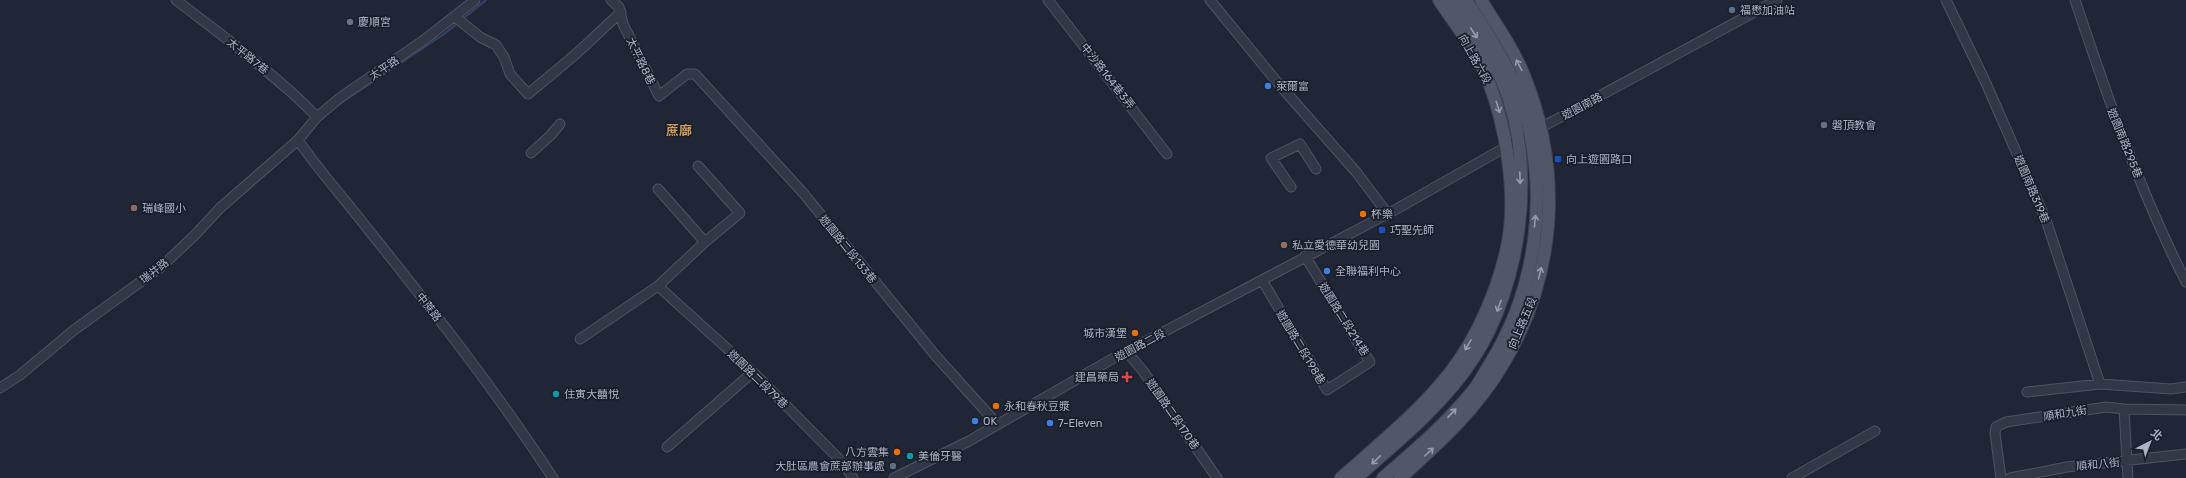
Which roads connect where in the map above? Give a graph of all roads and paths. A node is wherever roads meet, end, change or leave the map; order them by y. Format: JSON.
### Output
{"nodes":[{"id":1,"x":176,"y":0,"type":"edge"},
{"id":2,"x":475,"y":0,"type":"edge"},
{"id":3,"x":611,"y":0,"type":"edge"},
{"id":4,"x":625,"y":0,"type":"edge"},
{"id":5,"x":1048,"y":0,"type":"edge"},
{"id":6,"x":1210,"y":0,"type":"edge"},
{"id":7,"x":1439,"y":0,"type":"edge"},
{"id":8,"x":1452,"y":0,"type":"edge"},
{"id":9,"x":1466,"y":0,"type":"edge"},
{"id":10,"x":1481,"y":0,"type":"edge"},
{"id":11,"x":1777,"y":0,"type":"edge"},
{"id":12,"x":1946,"y":0,"type":"edge"},
{"id":13,"x":2075,"y":0,"type":"edge"},
{"id":14,"x":620,"y":9,"type":"junction"},
{"id":15,"x":454,"y":16,"type":"junction"},
{"id":16,"x":695,"y":74,"type":"joint"},
{"id":17,"x":317,"y":117,"type":"junction"},
{"id":18,"x":560,"y":124,"type":"dead end"},
{"id":19,"x":1542,"y":128,"type":"junction"},
{"id":20,"x":1525,"y":136,"type":"junction"},
{"id":21,"x":298,"y":140,"type":"junction"},
{"id":22,"x":1508,"y":146,"type":"junction"},
{"id":23,"x":531,"y":153,"type":"dead end"},
{"id":24,"x":1167,"y":154,"type":"dead end"},
{"id":25,"x":698,"y":166,"type":"dead end"},
{"id":26,"x":1316,"y":169,"type":"dead end"},
{"id":27,"x":1291,"y":186,"type":"dead end"},
{"id":28,"x":658,"y":189,"type":"dead end"},
{"id":29,"x":1388,"y":213,"type":"junction"},
{"id":30,"x":705,"y":242,"type":"junction"},
{"id":31,"x":1305,"y":256,"type":"junction"},
{"id":32,"x":1262,"y":280,"type":"junction"},
{"id":33,"x":2186,"y":282,"type":"edge"},
{"id":34,"x":658,"y":286,"type":"junction"},
{"id":35,"x":580,"y":339,"type":"dead end"},
{"id":36,"x":1127,"y":352,"type":"junction"},
{"id":37,"x":1370,"y":362,"type":"joint"},
{"id":38,"x":753,"y":372,"type":"junction"},
{"id":39,"x":2100,"y":384,"type":"junction"},
{"id":40,"x":2186,"y":387,"type":"edge"},
{"id":41,"x":0,"y":388,"type":"edge"},
{"id":42,"x":2027,"y":392,"type":"dead end"},
{"id":43,"x":2124,"y":410,"type":"junction"},
{"id":44,"x":2186,"y":410,"type":"edge"},
{"id":45,"x":998,"y":425,"type":"junction"},
{"id":46,"x":1875,"y":431,"type":"dead end"},
{"id":47,"x":667,"y":447,"type":"dead end"},
{"id":48,"x":2186,"y":454,"type":"edge"},
{"id":49,"x":2127,"y":462,"type":"junction"},
{"id":50,"x":897,"y":477,"type":"edge"},
{"id":51,"x":553,"y":478,"type":"edge"},
{"id":52,"x":853,"y":478,"type":"edge"},
{"id":53,"x":1218,"y":478,"type":"edge"},
{"id":54,"x":1340,"y":478,"type":"edge"},
{"id":55,"x":1356,"y":478,"type":"edge"},
{"id":56,"x":1383,"y":478,"type":"edge"},
{"id":57,"x":1400,"y":478,"type":"edge"},
{"id":58,"x":1792,"y":478,"type":"edge"},
{"id":59,"x":2001,"y":478,"type":"edge"},
{"id":60,"x":2010,"y":478,"type":"edge"},
{"id":61,"x":2128,"y":478,"type":"edge"}],
"edges":[{"from":1,"to":17,"type":"street","name":"太平路7巷"},
{"from":2,"to":15,"type":"street","name":"太平路"},
{"from":3,"to":14,"type":"street"},
{"from":4,"to":14,"type":"street"},
{"from":5,"to":24,"type":"street","name":"中沙路164巷3弄"},
{"from":6,"to":29,"type":"street"},
{"from":7,"to":22,"type":"main road","name":"向上路六段","one_way":true},
{"from":8,"to":20,"type":"main road","name":"向上路六段","one_way":true},
{"from":9,"to":20,"type":"main road","name":"向上路六段"},
{"from":19,"to":10,"type":"main road","one_way":true},
{"from":11,"to":19,"type":"street","name":"遊園南路"},
{"from":12,"to":39,"type":"street","name":"遊園南路319巷"},
{"from":13,"to":33,"type":"street","name":"遊園南路295巷"},
{"from":14,"to":15,"type":"street"},
{"from":14,"to":16,"type":"street","name":"太平路8巷"},
{"from":15,"to":17,"type":"street","name":"太平路"},
{"from":16,"to":45,"type":"street","name":"遊園路二段133巷"},
{"from":17,"to":21,"type":"street","name":"太平路"},
{"from":18,"to":23,"type":"street"},
{"from":19,"to":20,"type":"street","name":"遊園南路"},
{"from":57,"to":19,"type":"main road","name":"向上路五段","one_way":true},
{"from":20,"to":22,"type":"street","name":"遊園南路"},
{"from":20,"to":55,"type":"main road","one_way":true},
{"from":56,"to":20,"type":"main road","name":"向上路五段","one_way":true},
{"from":21,"to":41,"type":"street","name":"瑞井路"},
{"from":21,"to":51,"type":"street","name":"中蔗路"},
{"from":22,"to":29,"type":"street","name":"遊園南路"},
{"from":22,"to":54,"type":"main road","one_way":true},
{"from":25,"to":30,"type":"street"},
{"from":26,"to":27,"type":"street"},
{"from":28,"to":30,"type":"street"},
{"from":29,"to":31,"type":"street","name":"遊園路二段"},
{"from":30,"to":34,"type":"street"},
{"from":31,"to":32,"type":"street","name":"遊園路二段"},
{"from":31,"to":37,"type":"street","name":"遊園路二段214巷"},
{"from":32,"to":36,"type":"street","name":"遊園路二段"},
{"from":32,"to":37,"type":"street","name":"遊園路二段198巷"},
{"from":34,"to":35,"type":"street"},
{"from":34,"to":38,"type":"street","name":"遊園路二段79巷"},
{"from":36,"to":45,"type":"street","name":"遊園路二段"},
{"from":36,"to":53,"type":"street","name":"遊園路二段170巷"},
{"from":38,"to":47,"type":"street"},
{"from":38,"to":52,"type":"street","name":"遊園路二段79巷"},
{"from":39,"to":40,"type":"street"},
{"from":39,"to":42,"type":"street"},
{"from":43,"to":44,"type":"street","name":"順和九街"},
{"from":43,"to":49,"type":"street"},
{"from":43,"to":59,"type":"street","name":"順和九街"},
{"from":45,"to":50,"type":"street","name":"遊園路二段"},
{"from":46,"to":58,"type":"street"},
{"from":48,"to":49,"type":"street","name":"順和八街"},
{"from":49,"to":60,"type":"street","name":"順和八街"},
{"from":49,"to":61,"type":"street"}]}
